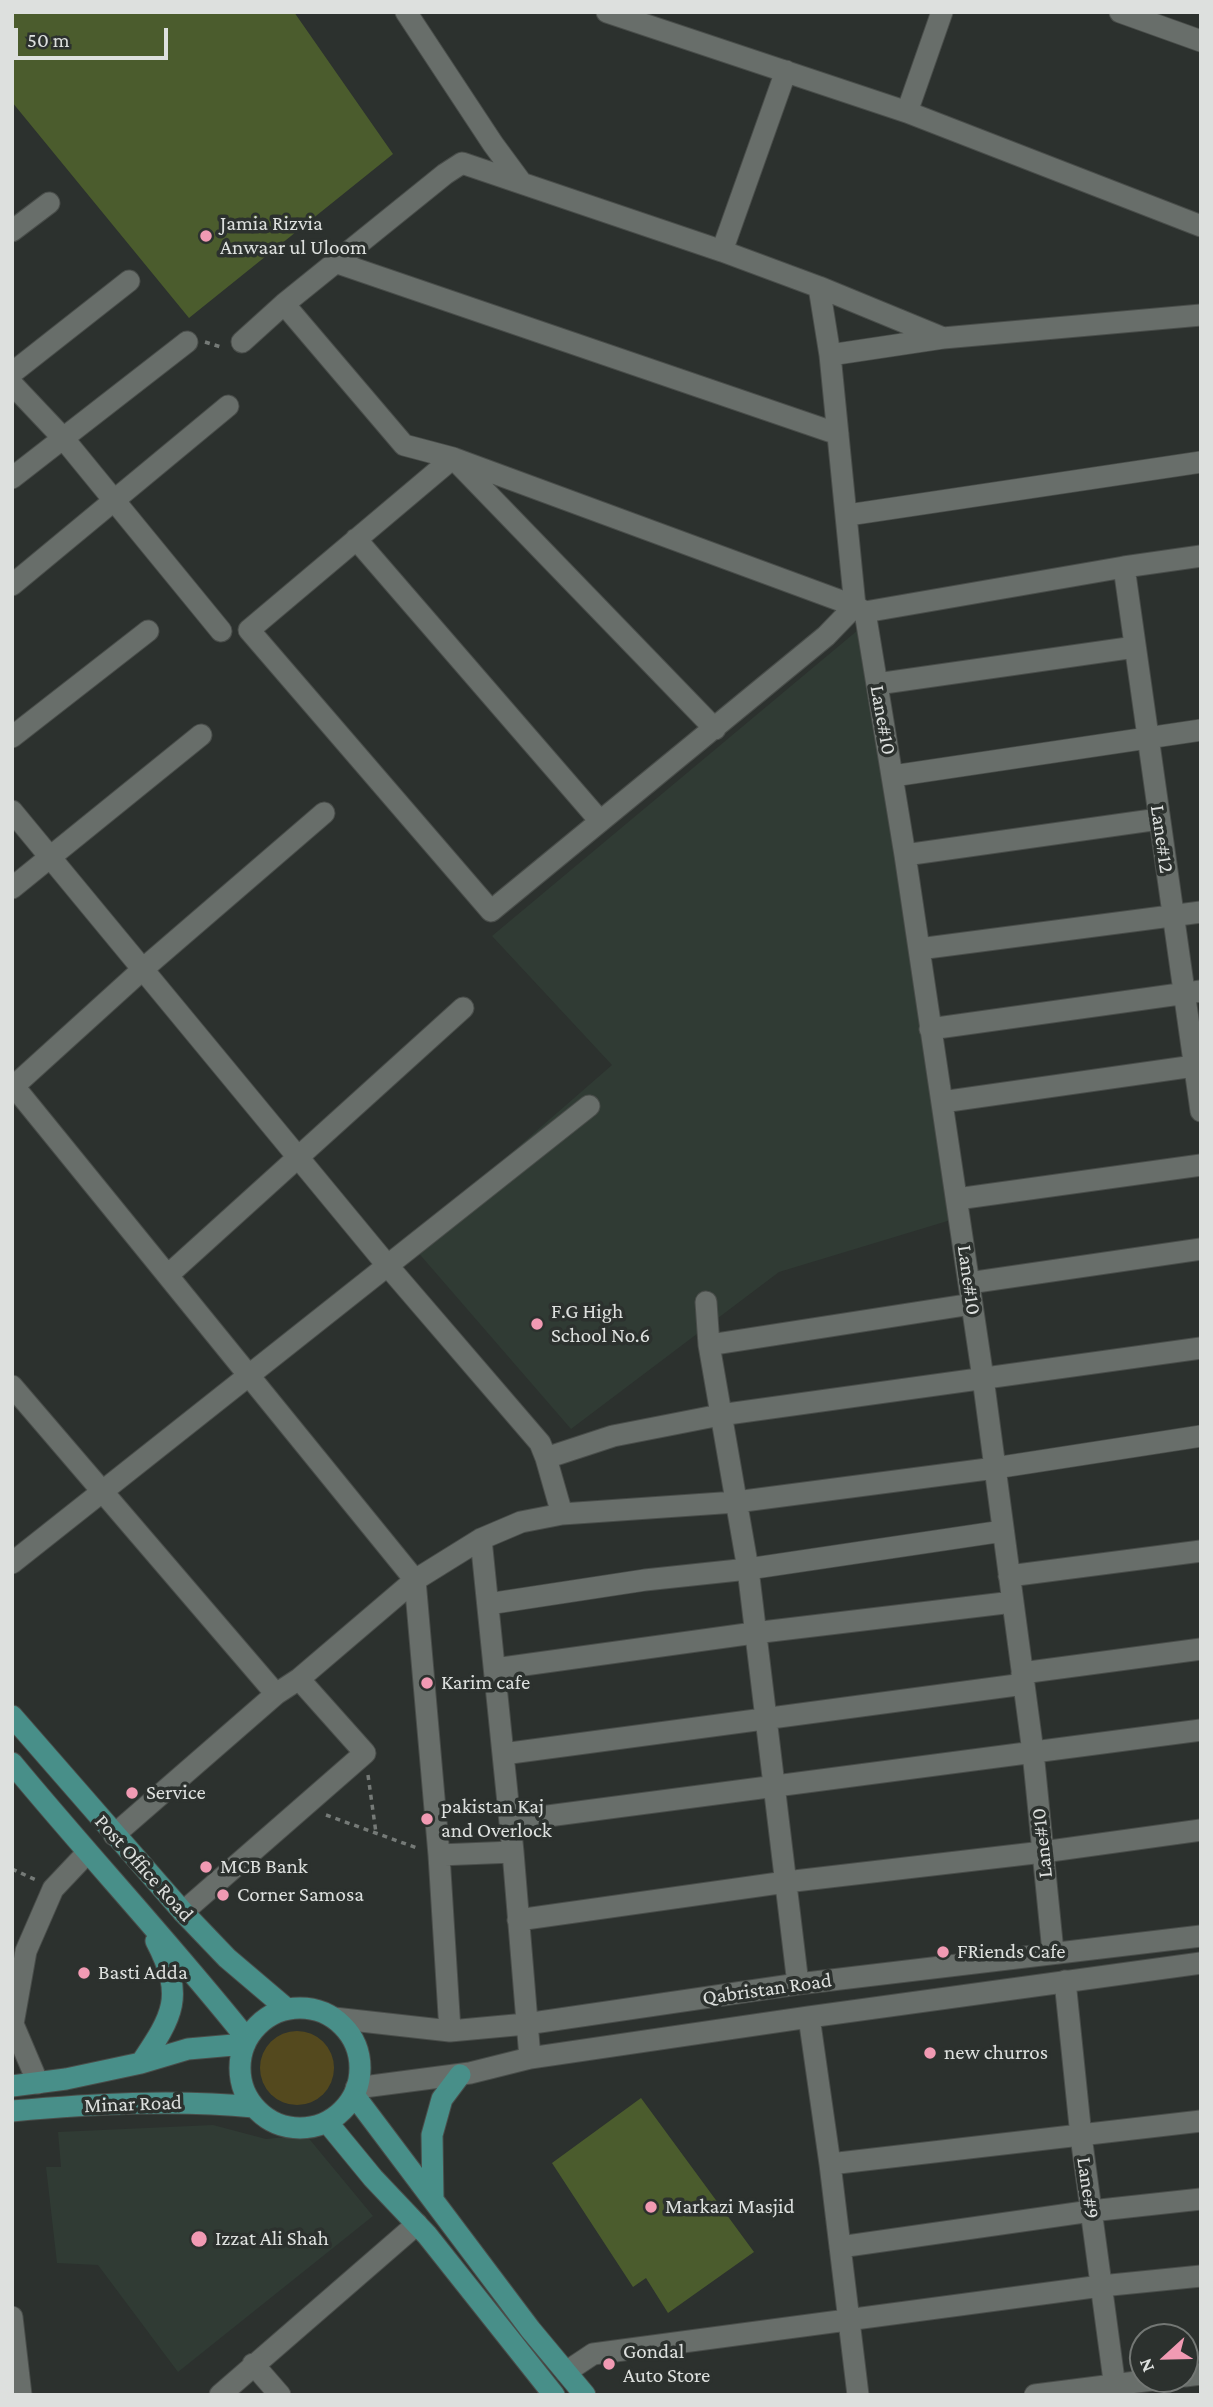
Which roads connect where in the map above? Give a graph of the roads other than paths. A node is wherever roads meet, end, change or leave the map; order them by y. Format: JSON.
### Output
{"nodes":[{"id":1,"x":406,"y":12,"type":"edge"},
{"id":2,"x":607,"y":12,"type":"edge"},
{"id":3,"x":942,"y":12,"type":"edge"},
{"id":4,"x":1120,"y":12,"type":"edge"},
{"id":5,"x":1201,"y":41,"type":"edge"},
{"id":6,"x":786,"y":71,"type":"junction"},
{"id":7,"x":907,"y":113,"type":"junction"},
{"id":8,"x":490,"y":140,"type":"junction"},
{"id":9,"x":461,"y":163,"type":"junction"},
{"id":10,"x":521,"y":182,"type":"junction"},
{"id":11,"x":49,"y":203,"type":"dead end"},
{"id":12,"x":1201,"y":226,"type":"edge"},
{"id":13,"x":12,"y":231,"type":"edge"},
{"id":14,"x":722,"y":251,"type":"junction"},
{"id":15,"x":338,"y":263,"type":"junction"},
{"id":16,"x":129,"y":281,"type":"dead end"},
{"id":17,"x":820,"y":287,"type":"junction"},
{"id":18,"x":284,"y":304,"type":"junction"},
{"id":19,"x":1201,"y":315,"type":"edge"},
{"id":20,"x":943,"y":338,"type":"junction"},
{"id":21,"x":187,"y":342,"type":"road end"},
{"id":22,"x":242,"y":342,"type":"road end"},
{"id":23,"x":831,"y":355,"type":"junction"},
{"id":24,"x":12,"y":373,"type":"edge"},
{"id":25,"x":12,"y":384,"type":"edge"},
{"id":26,"x":228,"y":406,"type":"dead end"},
{"id":27,"x":838,"y":433,"type":"junction"},
{"id":28,"x":63,"y":438,"type":"junction"},
{"id":29,"x":453,"y":458,"type":"junction"},
{"id":30,"x":1201,"y":462,"type":"edge"},
{"id":31,"x":12,"y":478,"type":"edge"},
{"id":32,"x":114,"y":500,"type":"junction"},
{"id":33,"x":848,"y":515,"type":"junction"},
{"id":34,"x":356,"y":539,"type":"junction"},
{"id":35,"x":1201,"y":556,"type":"edge"},
{"id":36,"x":1124,"y":567,"type":"junction"},
{"id":37,"x":12,"y":585,"type":"edge"},
{"id":38,"x":860,"y":609,"type":"junction"},
{"id":39,"x":148,"y":631,"type":"dead end"},
{"id":40,"x":221,"y":631,"type":"dead end"},
{"id":41,"x":1135,"y":647,"type":"junction"},
{"id":42,"x":877,"y":684,"type":"junction"},
{"id":43,"x":715,"y":729,"type":"junction"},
{"id":44,"x":1201,"y":730,"type":"edge"},
{"id":45,"x":201,"y":736,"type":"dead end"},
{"id":46,"x":12,"y":737,"type":"edge"},
{"id":47,"x":1147,"y":738,"type":"junction"},
{"id":48,"x":893,"y":776,"type":"junction"},
{"id":49,"x":12,"y":811,"type":"edge"},
{"id":50,"x":324,"y":813,"type":"dead end"},
{"id":51,"x":1158,"y":819,"type":"junction"},
{"id":52,"x":600,"y":821,"type":"junction"},
{"id":53,"x":905,"y":855,"type":"junction"},
{"id":54,"x":51,"y":858,"type":"junction"},
{"id":55,"x":12,"y":888,"type":"edge"},
{"id":56,"x":1201,"y":912,"type":"edge"},
{"id":57,"x":1172,"y":916,"type":"junction"},
{"id":58,"x":919,"y":949,"type":"junction"},
{"id":59,"x":142,"y":969,"type":"junction"},
{"id":60,"x":1192,"y":993,"type":"edge"},
{"id":61,"x":463,"y":1008,"type":"dead end"},
{"id":62,"x":930,"y":1029,"type":"junction"},
{"id":63,"x":1197,"y":1065,"type":"edge"},
{"id":64,"x":13,"y":1085,"type":"edge"},
{"id":65,"x":942,"y":1102,"type":"junction"},
{"id":66,"x":589,"y":1106,"type":"dead end"},
{"id":67,"x":1201,"y":1111,"type":"edge"},
{"id":68,"x":299,"y":1158,"type":"junction"},
{"id":69,"x":1201,"y":1165,"type":"edge"},
{"id":70,"x":957,"y":1199,"type":"junction"},
{"id":71,"x":1201,"y":1249,"type":"edge"},
{"id":72,"x":387,"y":1265,"type":"junction"},
{"id":73,"x":167,"y":1275,"type":"junction"},
{"id":74,"x":969,"y":1283,"type":"junction"},
{"id":75,"x":706,"y":1302,"type":"dead end"},
{"id":76,"x":972,"y":1304,"type":"junction"},
{"id":77,"x":709,"y":1345,"type":"junction"},
{"id":78,"x":1201,"y":1348,"type":"edge"},
{"id":79,"x":248,"y":1375,"type":"junction"},
{"id":80,"x":983,"y":1378,"type":"junction"},
{"id":81,"x":12,"y":1386,"type":"edge"},
{"id":82,"x":720,"y":1415,"type":"junction"},
{"id":83,"x":1201,"y":1436,"type":"edge"},
{"id":84,"x":546,"y":1458,"type":"junction"},
{"id":85,"x":995,"y":1468,"type":"junction"},
{"id":86,"x":101,"y":1491,"type":"junction"},
{"id":87,"x":736,"y":1502,"type":"junction"},
{"id":88,"x":562,"y":1514,"type":"junction"},
{"id":89,"x":1003,"y":1531,"type":"junction"},
{"id":90,"x":481,"y":1539,"type":"junction"},
{"id":91,"x":1201,"y":1551,"type":"edge"},
{"id":92,"x":12,"y":1563,"type":"edge"},
{"id":93,"x":748,"y":1569,"type":"junction"},
{"id":94,"x":1009,"y":1576,"type":"junction"},
{"id":95,"x":415,"y":1580,"type":"junction"},
{"id":96,"x":1013,"y":1602,"type":"junction"},
{"id":97,"x":488,"y":1604,"type":"junction"},
{"id":98,"x":754,"y":1633,"type":"junction"},
{"id":99,"x":1201,"y":1648,"type":"edge"},
{"id":100,"x":495,"y":1669,"type":"junction"},
{"id":101,"x":299,"y":1679,"type":"junction"},
{"id":102,"x":1023,"y":1679,"type":"junction"},
{"id":103,"x":276,"y":1694,"type":"junction"},
{"id":104,"x":12,"y":1716,"type":"edge"},
{"id":105,"x":765,"y":1717,"type":"junction"},
{"id":106,"x":1201,"y":1730,"type":"edge"},
{"id":107,"x":1033,"y":1752,"type":"junction"},
{"id":108,"x":503,"y":1754,"type":"junction"},
{"id":109,"x":12,"y":1763,"type":"edge"},
{"id":110,"x":774,"y":1786,"type":"junction"},
{"id":111,"x":510,"y":1821,"type":"junction"},
{"id":112,"x":1201,"y":1830,"type":"edge"},
{"id":113,"x":114,"y":1835,"type":"junction"},
{"id":114,"x":513,"y":1852,"type":"junction"},
{"id":115,"x":1043,"y":1852,"type":"junction"},
{"id":116,"x":87,"y":1853,"type":"junction"},
{"id":117,"x":439,"y":1855,"type":"junction"},
{"id":118,"x":786,"y":1882,"type":"junction"},
{"id":119,"x":183,"y":1912,"type":"junction"},
{"id":120,"x":144,"y":1920,"type":"junction"},
{"id":121,"x":518,"y":1920,"type":"junction"},
{"id":122,"x":1201,"y":1936,"type":"edge"},
{"id":123,"x":1052,"y":1952,"type":"junction"},
{"id":124,"x":1201,"y":1963,"type":"edge"},
{"id":125,"x":1065,"y":1981,"type":"junction"},
{"id":126,"x":799,"y":1984,"type":"junction"},
{"id":127,"x":287,"y":2009,"type":"junction"},
{"id":128,"x":809,"y":2017,"type":"junction"},
{"id":129,"x":334,"y":2018,"type":"junction"},
{"id":130,"x":526,"y":2024,"type":"junction"},
{"id":131,"x":450,"y":2031,"type":"junction"},
{"id":132,"x":246,"y":2041,"type":"junction"},
{"id":133,"x":530,"y":2058,"type":"junction"},
{"id":134,"x":141,"y":2063,"type":"junction"},
{"id":135,"x":460,"y":2074,"type":"junction"},
{"id":136,"x":66,"y":2079,"type":"junction"},
{"id":137,"x":38,"y":2083,"type":"junction"},
{"id":138,"x":12,"y":2086,"type":"edge"},
{"id":139,"x":355,"y":2091,"type":"junction"},
{"id":140,"x":69,"y":2106,"type":"junction"},
{"id":141,"x":254,"y":2106,"type":"junction"},
{"id":142,"x":12,"y":2111,"type":"edge"},
{"id":143,"x":1201,"y":2121,"type":"edge"},
{"id":144,"x":327,"y":2122,"type":"junction"},
{"id":145,"x":1081,"y":2136,"type":"junction"},
{"id":146,"x":830,"y":2164,"type":"junction"},
{"id":147,"x":1201,"y":2199,"type":"edge"},
{"id":148,"x":433,"y":2200,"type":"junction"},
{"id":149,"x":1091,"y":2211,"type":"junction"},
{"id":150,"x":417,"y":2224,"type":"junction"},
{"id":151,"x":840,"y":2247,"type":"junction"},
{"id":152,"x":1201,"y":2276,"type":"edge"},
{"id":153,"x":1101,"y":2286,"type":"junction"},
{"id":154,"x":12,"y":2317,"type":"edge"},
{"id":155,"x":849,"y":2320,"type":"junction"},
{"id":156,"x":13,"y":2324,"type":"edge"},
{"id":157,"x":253,"y":2364,"type":"junction"},
{"id":158,"x":566,"y":2372,"type":"junction"},
{"id":159,"x":1115,"y":2390,"type":"edge"},
{"id":160,"x":21,"y":2395,"type":"edge"},
{"id":161,"x":220,"y":2395,"type":"edge"},
{"id":162,"x":280,"y":2395,"type":"edge"},
{"id":163,"x":554,"y":2395,"type":"edge"},
{"id":164,"x":585,"y":2395,"type":"edge"},
{"id":165,"x":858,"y":2395,"type":"edge"},
{"id":166,"x":1035,"y":2395,"type":"edge"}],
"edges":[{"from":1,"to":8,"type":"street"},
{"from":2,"to":6,"type":"street"},
{"from":3,"to":7,"type":"street"},
{"from":4,"to":5,"type":"street"},
{"from":6,"to":7,"type":"street"},
{"from":6,"to":14,"type":"street"},
{"from":7,"to":12,"type":"street"},
{"from":8,"to":9,"type":"street"},
{"from":8,"to":10,"type":"street"},
{"from":9,"to":10,"type":"street"},
{"from":9,"to":15,"type":"street"},
{"from":10,"to":14,"type":"street"},
{"from":11,"to":13,"type":"street"},
{"from":14,"to":17,"type":"street"},
{"from":15,"to":18,"type":"street"},
{"from":15,"to":27,"type":"street"},
{"from":16,"to":24,"type":"street"},
{"from":17,"to":20,"type":"street"},
{"from":17,"to":23,"type":"street","name":"Lane#10"},
{"from":18,"to":22,"type":"street"},
{"from":18,"to":29,"type":"street"},
{"from":19,"to":20,"type":"street"},
{"from":20,"to":23,"type":"street"},
{"from":21,"to":28,"type":"street"},
{"from":23,"to":27,"type":"street","name":"Lane#10"},
{"from":25,"to":28,"type":"street"},
{"from":26,"to":32,"type":"street"},
{"from":27,"to":33,"type":"street","name":"Lane#10"},
{"from":28,"to":31,"type":"street"},
{"from":28,"to":32,"type":"street"},
{"from":29,"to":34,"type":"street"},
{"from":29,"to":38,"type":"street"},
{"from":29,"to":43,"type":"street"},
{"from":30,"to":33,"type":"street"},
{"from":32,"to":37,"type":"street"},
{"from":32,"to":40,"type":"street"},
{"from":33,"to":38,"type":"street","name":"Lane#10"},
{"from":34,"to":52,"type":"street"},
{"from":34,"to":52,"type":"street"},
{"from":35,"to":36,"type":"street"},
{"from":36,"to":38,"type":"street"},
{"from":36,"to":41,"type":"street","name":"Lane#12"},
{"from":38,"to":42,"type":"street","name":"Lane#10"},
{"from":38,"to":43,"type":"street"},
{"from":39,"to":46,"type":"street"},
{"from":41,"to":42,"type":"street"},
{"from":41,"to":47,"type":"street","name":"Lane#12"},
{"from":42,"to":48,"type":"street","name":"Lane#10"},
{"from":43,"to":52,"type":"street"},
{"from":44,"to":47,"type":"street"},
{"from":45,"to":54,"type":"street"},
{"from":47,"to":48,"type":"street"},
{"from":47,"to":51,"type":"street","name":"Lane#12"},
{"from":48,"to":53,"type":"street","name":"Lane#10"},
{"from":49,"to":54,"type":"street"},
{"from":50,"to":59,"type":"street"},
{"from":51,"to":53,"type":"street"},
{"from":51,"to":57,"type":"street","name":"Lane#12"},
{"from":53,"to":58,"type":"street","name":"Lane#10"},
{"from":54,"to":55,"type":"street"},
{"from":54,"to":59,"type":"street"},
{"from":56,"to":57,"type":"street"},
{"from":57,"to":58,"type":"street"},
{"from":57,"to":60,"type":"street","name":"Lane#12"},
{"from":58,"to":62,"type":"street","name":"Lane#10"},
{"from":59,"to":64,"type":"street"},
{"from":59,"to":68,"type":"street"},
{"from":60,"to":62,"type":"street"},
{"from":60,"to":63,"type":"street","name":"Lane#12"},
{"from":61,"to":68,"type":"street"},
{"from":62,"to":65,"type":"street","name":"Lane#10"},
{"from":63,"to":65,"type":"street"},
{"from":63,"to":67,"type":"street","name":"Lane#12"},
{"from":64,"to":73,"type":"street"},
{"from":65,"to":70,"type":"street","name":"Lane#10"},
{"from":66,"to":72,"type":"street"},
{"from":68,"to":72,"type":"street"},
{"from":68,"to":73,"type":"street"},
{"from":69,"to":70,"type":"street"},
{"from":70,"to":74,"type":"street","name":"Lane#10"},
{"from":71,"to":74,"type":"street"},
{"from":72,"to":79,"type":"street"},
{"from":72,"to":84,"type":"street"},
{"from":73,"to":79,"type":"street"},
{"from":74,"to":76,"type":"street","name":"Lane#10"},
{"from":75,"to":77,"type":"street"},
{"from":76,"to":77,"type":"street"},
{"from":76,"to":80,"type":"street","name":"Lane#10"},
{"from":77,"to":82,"type":"street"},
{"from":78,"to":80,"type":"street"},
{"from":79,"to":86,"type":"street"},
{"from":79,"to":95,"type":"street"},
{"from":80,"to":82,"type":"street"},
{"from":80,"to":85,"type":"street","name":"Lane#10"},
{"from":81,"to":86,"type":"street"},
{"from":82,"to":84,"type":"street"},
{"from":82,"to":87,"type":"street"},
{"from":83,"to":85,"type":"street"},
{"from":84,"to":88,"type":"street"},
{"from":85,"to":87,"type":"street"},
{"from":85,"to":89,"type":"street","name":"Lane#10"},
{"from":86,"to":92,"type":"street"},
{"from":86,"to":103,"type":"street"},
{"from":87,"to":88,"type":"street"},
{"from":87,"to":93,"type":"street"},
{"from":88,"to":90,"type":"street"},
{"from":89,"to":93,"type":"street"},
{"from":89,"to":94,"type":"street","name":"Lane#10"},
{"from":90,"to":95,"type":"street"},
{"from":90,"to":97,"type":"street"},
{"from":91,"to":94,"type":"street"},
{"from":93,"to":97,"type":"street"},
{"from":93,"to":98,"type":"street"},
{"from":94,"to":96,"type":"street","name":"Lane#10"},
{"from":95,"to":101,"type":"street"},
{"from":95,"to":117,"type":"street"},
{"from":96,"to":98,"type":"street"},
{"from":96,"to":102,"type":"street","name":"Lane#10"},
{"from":97,"to":100,"type":"street"},
{"from":98,"to":100,"type":"street"},
{"from":98,"to":105,"type":"street"},
{"from":99,"to":102,"type":"street"},
{"from":100,"to":108,"type":"street"},
{"from":101,"to":103,"type":"street"},
{"from":101,"to":119,"type":"street"},
{"from":102,"to":105,"type":"street"},
{"from":102,"to":107,"type":"street","name":"Lane#10"},
{"from":103,"to":113,"type":"street"},
{"from":104,"to":113,"type":"main road","name":"Post Office Road"},
{"from":105,"to":108,"type":"street"},
{"from":105,"to":110,"type":"street"},
{"from":106,"to":107,"type":"street"},
{"from":107,"to":110,"type":"street"},
{"from":107,"to":115,"type":"street","name":"Lane#10"},
{"from":108,"to":111,"type":"street"},
{"from":109,"to":116,"type":"main road","name":"Post Office Road"},
{"from":110,"to":111,"type":"street"},
{"from":110,"to":118,"type":"street"},
{"from":111,"to":114,"type":"street"},
{"from":112,"to":115,"type":"street"},
{"from":113,"to":119,"type":"main road","name":"Post Office Road"},
{"from":114,"to":117,"type":"street"},
{"from":114,"to":121,"type":"street"},
{"from":115,"to":118,"type":"street"},
{"from":115,"to":123,"type":"street","name":"Lane#10"},
{"from":116,"to":120,"type":"main road","name":"Post Office Road"},
{"from":116,"to":137,"type":"street"},
{"from":117,"to":131,"type":"street"},
{"from":118,"to":121,"type":"street"},
{"from":118,"to":126,"type":"street"},
{"from":119,"to":127,"type":"main road","name":"Post Office Road"},
{"from":120,"to":132,"type":"main road","name":"Post Office Road"},
{"from":120,"to":134,"type":"main road"},
{"from":121,"to":130,"type":"street"},
{"from":122,"to":123,"type":"street","name":"Qabristan Road"},
{"from":123,"to":126,"type":"street","name":"Qabristan Road"},
{"from":124,"to":125,"type":"street","name":"Qabristan Road"},
{"from":125,"to":128,"type":"street","name":"Qabristan Road"},
{"from":125,"to":145,"type":"street","name":"Lane#9"},
{"from":126,"to":130,"type":"street","name":"Qabristan Road"},
{"from":127,"to":129,"type":"main road"},
{"from":127,"to":132,"type":"main road"},
{"from":128,"to":133,"type":"street","name":"Qabristan Road"},
{"from":128,"to":146,"type":"street"},
{"from":129,"to":131,"type":"street","name":"Qabristan Road"},
{"from":129,"to":139,"type":"main road"},
{"from":130,"to":131,"type":"street","name":"Qabristan Road"},
{"from":130,"to":133,"type":"street"},
{"from":132,"to":134,"type":"main road","name":"Minar Road"},
{"from":132,"to":141,"type":"main road"},
{"from":133,"to":135,"type":"street","name":"Qabristan Road"},
{"from":134,"to":136,"type":"main road","name":"Minar Road"},
{"from":135,"to":139,"type":"street","name":"Qabristan Road"},
{"from":135,"to":148,"type":"main road"},
{"from":136,"to":137,"type":"main road","name":"Minar Road"},
{"from":136,"to":140,"type":"main road"},
{"from":137,"to":138,"type":"main road","name":"Minar Road"},
{"from":139,"to":144,"type":"main road"},
{"from":139,"to":148,"type":"main road"},
{"from":140,"to":141,"type":"main road","name":"Minar Road"},
{"from":140,"to":142,"type":"main road","name":"Minar Road"},
{"from":141,"to":144,"type":"main road"},
{"from":143,"to":145,"type":"street"},
{"from":144,"to":150,"type":"main road"},
{"from":145,"to":146,"type":"street"},
{"from":145,"to":149,"type":"street","name":"Lane#9"},
{"from":146,"to":151,"type":"street"},
{"from":147,"to":149,"type":"street"},
{"from":148,"to":158,"type":"main road"},
{"from":149,"to":151,"type":"street"},
{"from":149,"to":153,"type":"street","name":"Lane#9"},
{"from":150,"to":157,"type":"street"},
{"from":150,"to":163,"type":"main road"},
{"from":151,"to":155,"type":"street"},
{"from":152,"to":153,"type":"street"},
{"from":153,"to":155,"type":"street"},
{"from":153,"to":159,"type":"street","name":"Lane#9"},
{"from":154,"to":156,"type":"street"},
{"from":155,"to":158,"type":"street"},
{"from":155,"to":165,"type":"street"},
{"from":156,"to":160,"type":"street"},
{"from":157,"to":161,"type":"street"},
{"from":157,"to":162,"type":"street"},
{"from":158,"to":164,"type":"main road"},
{"from":159,"to":166,"type":"street"}]}
